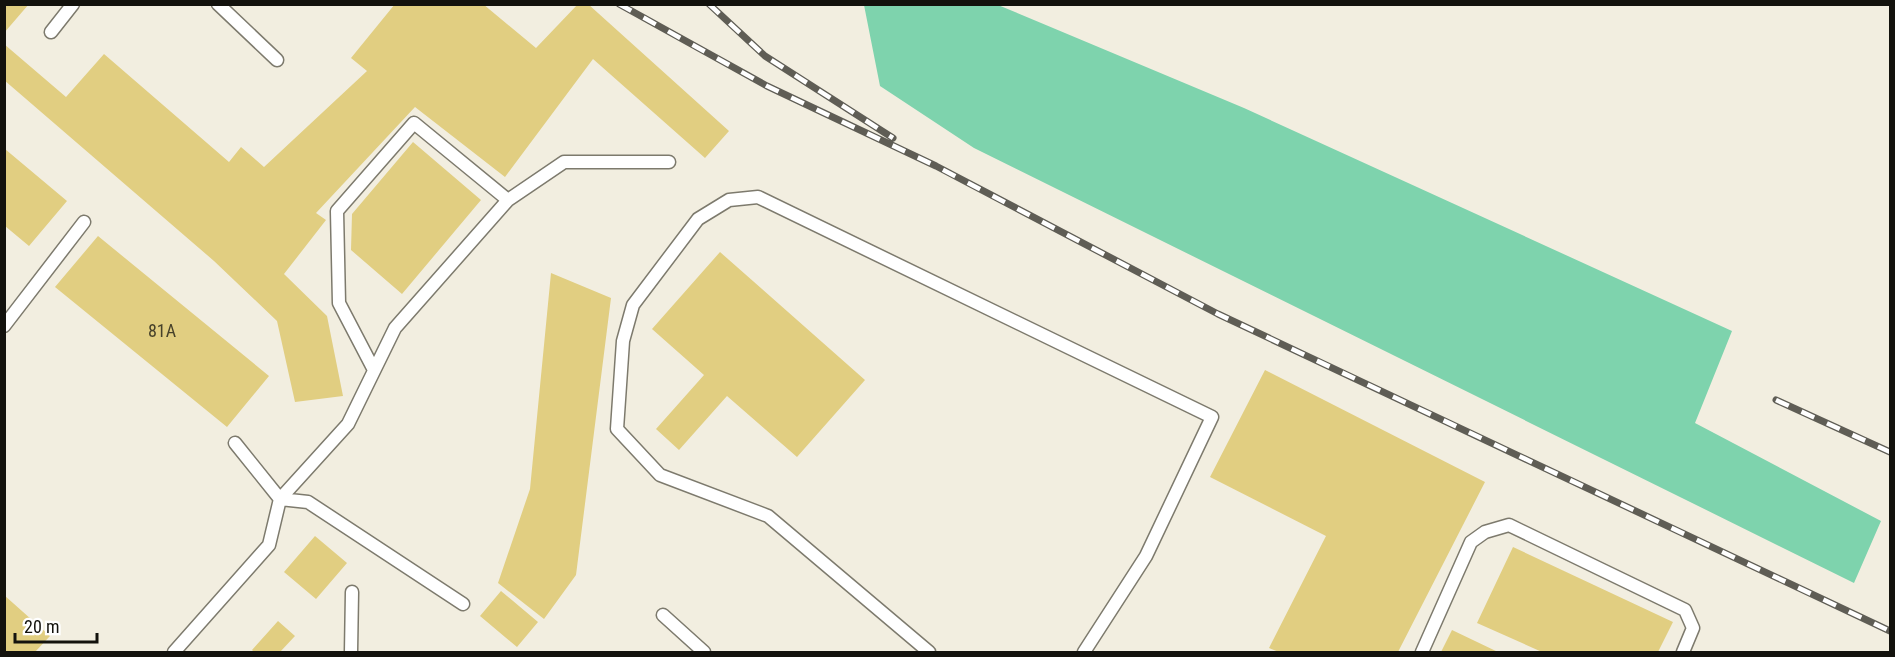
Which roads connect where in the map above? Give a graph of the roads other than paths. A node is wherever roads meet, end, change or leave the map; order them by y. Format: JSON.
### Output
{"nodes":[{"id":1,"x":73,"y":4,"type":"edge"},
{"id":2,"x":218,"y":4,"type":"edge"},
{"id":3,"x":51,"y":32,"type":"dead end"},
{"id":4,"x":277,"y":60,"type":"dead end"},
{"id":5,"x":669,"y":162,"type":"dead end"},
{"id":6,"x":508,"y":200,"type":"junction"},
{"id":7,"x":84,"y":222,"type":"dead end"},
{"id":8,"x":4,"y":326,"type":"edge"},
{"id":9,"x":374,"y":370,"type":"junction"},
{"id":10,"x":236,"y":443,"type":"dead end"},
{"id":11,"x":280,"y":499,"type":"junction"},
{"id":12,"x":352,"y":592,"type":"dead end"},
{"id":13,"x":463,"y":604,"type":"dead end"},
{"id":14,"x":663,"y":615,"type":"dead end"},
{"id":15,"x":174,"y":652,"type":"edge"},
{"id":16,"x":351,"y":652,"type":"edge"},
{"id":17,"x":704,"y":652,"type":"edge"},
{"id":18,"x":929,"y":652,"type":"edge"},
{"id":19,"x":1084,"y":652,"type":"edge"},
{"id":20,"x":1422,"y":652,"type":"edge"},
{"id":21,"x":1683,"y":652,"type":"edge"}],
"edges":[{"from":1,"to":3,"type":"lane"},
{"from":2,"to":4,"type":"lane"},
{"from":5,"to":6,"type":"lane"},
{"from":6,"to":9,"type":"lane"},
{"from":6,"to":9,"type":"lane"},
{"from":7,"to":8,"type":"lane"},
{"from":9,"to":11,"type":"lane"},
{"from":10,"to":11,"type":"lane"},
{"from":11,"to":13,"type":"lane"},
{"from":11,"to":15,"type":"lane"},
{"from":12,"to":16,"type":"lane"},
{"from":14,"to":17,"type":"lane"},
{"from":18,"to":19,"type":"lane"},
{"from":20,"to":21,"type":"lane"}]}
